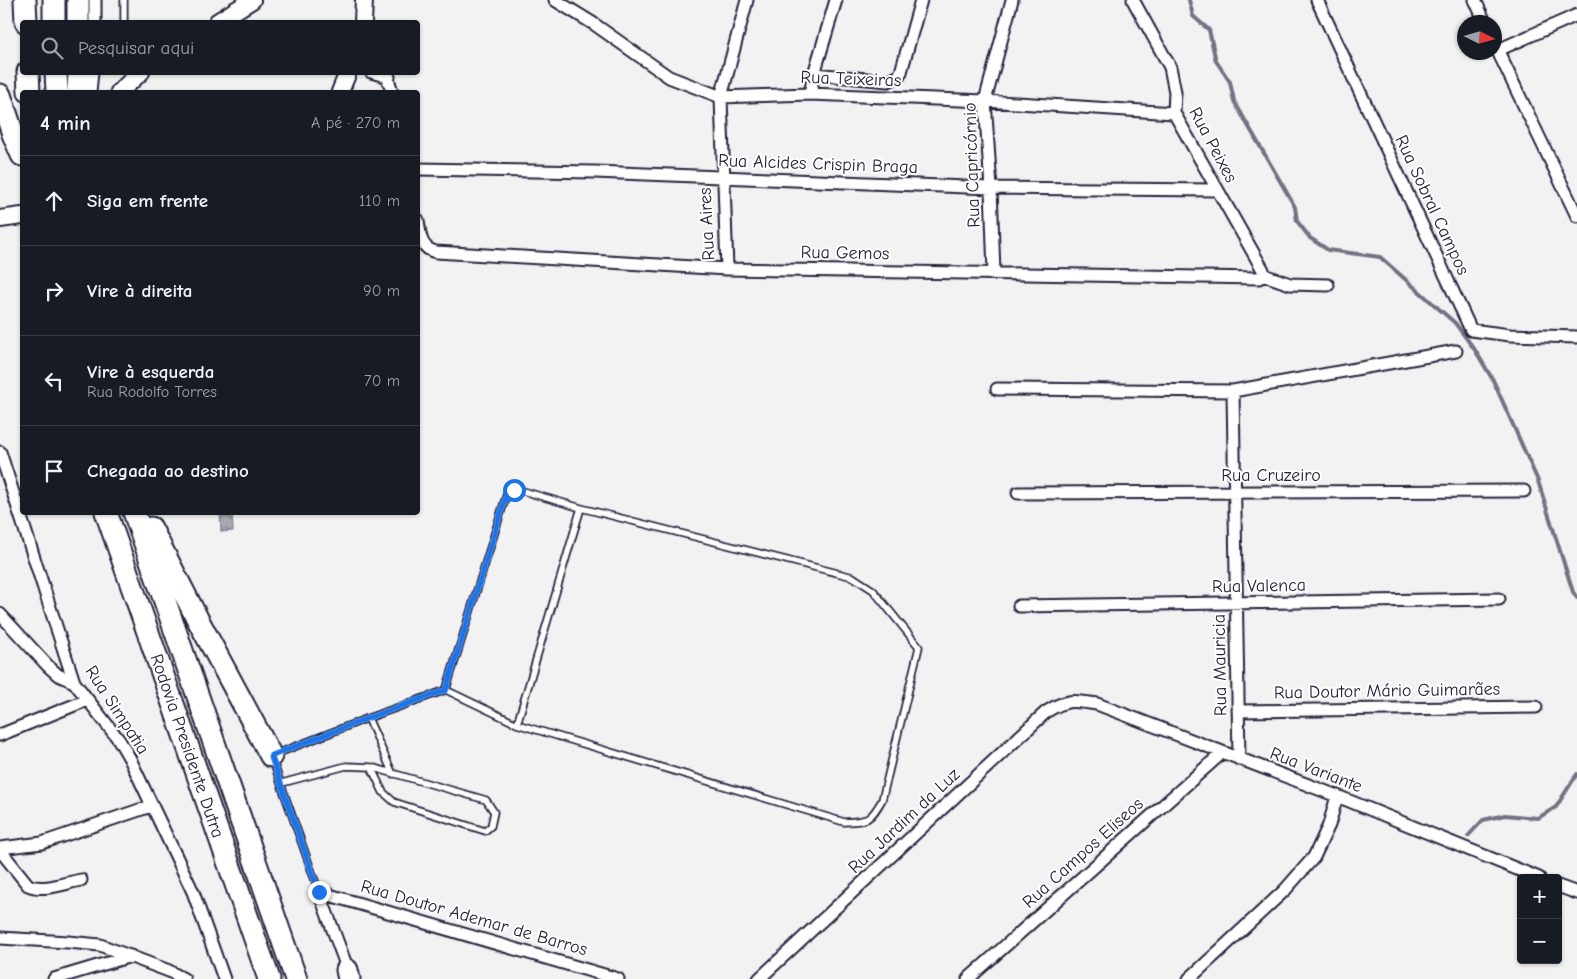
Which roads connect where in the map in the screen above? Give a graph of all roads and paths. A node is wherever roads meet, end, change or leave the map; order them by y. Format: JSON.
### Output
{"nodes":[{"id":1,"x":25,"y":0,"type":"edge"},
{"id":2,"x":54,"y":0,"type":"edge"},
{"id":3,"x":78,"y":0,"type":"edge"},
{"id":4,"x":95,"y":0,"type":"edge"},
{"id":5,"x":124,"y":0,"type":"edge"},
{"id":6,"x":252,"y":0,"type":"edge"},
{"id":7,"x":364,"y":0,"type":"edge"},
{"id":8,"x":555,"y":0,"type":"edge"},
{"id":9,"x":747,"y":0,"type":"edge"},
{"id":10,"x":836,"y":0,"type":"edge"},
{"id":11,"x":921,"y":0,"type":"edge"},
{"id":12,"x":1012,"y":0,"type":"edge"},
{"id":13,"x":1133,"y":0,"type":"edge"},
{"id":14,"x":1316,"y":0,"type":"edge"},
{"id":15,"x":1475,"y":0,"type":"edge"},
{"id":16,"x":1482,"y":15,"type":"edge"},
{"id":17,"x":1577,"y":15,"type":"edge"},
{"id":18,"x":26,"y":20,"type":"edge"},
{"id":19,"x":54,"y":20,"type":"edge"},
{"id":20,"x":78,"y":20,"type":"edge"},
{"id":21,"x":94,"y":20,"type":"edge"},
{"id":22,"x":124,"y":20,"type":"edge"},
{"id":23,"x":220,"y":20,"type":"edge"},
{"id":24,"x":363,"y":20,"type":"edge"},
{"id":25,"x":1502,"y":44,"type":"edge"},
{"id":26,"x":1502,"y":59,"type":"edge"},
{"id":27,"x":814,"y":74,"type":"junction"},
{"id":28,"x":28,"y":75,"type":"edge"},
{"id":29,"x":56,"y":75,"type":"edge"},
{"id":30,"x":79,"y":75,"type":"edge"},
{"id":31,"x":92,"y":75,"type":"edge"},
{"id":32,"x":139,"y":75,"type":"edge"},
{"id":33,"x":347,"y":75,"type":"edge"},
{"id":34,"x":387,"y":75,"type":"edge"},
{"id":35,"x":29,"y":90,"type":"edge"},
{"id":36,"x":57,"y":90,"type":"edge"},
{"id":37,"x":78,"y":90,"type":"edge"},
{"id":38,"x":90,"y":90,"type":"edge"},
{"id":39,"x":121,"y":90,"type":"edge"},
{"id":40,"x":341,"y":90,"type":"edge"},
{"id":41,"x":391,"y":90,"type":"edge"},
{"id":42,"x":810,"y":94,"type":"junction"},
{"id":43,"x":0,"y":95,"type":"edge"},
{"id":44,"x":721,"y":98,"type":"junction"},
{"id":45,"x":985,"y":101,"type":"junction"},
{"id":46,"x":1174,"y":113,"type":"junction"},
{"id":47,"x":20,"y":150,"type":"edge"},
{"id":48,"x":420,"y":169,"type":"edge"},
{"id":49,"x":723,"y":178,"type":"junction"},
{"id":50,"x":991,"y":188,"type":"junction"},
{"id":51,"x":1217,"y":190,"type":"junction"},
{"id":52,"x":1577,"y":216,"type":"edge"},
{"id":53,"x":420,"y":232,"type":"edge"},
{"id":54,"x":727,"y":269,"type":"junction"},
{"id":55,"x":994,"y":273,"type":"junction"},
{"id":56,"x":1264,"y":275,"type":"junction"},
{"id":57,"x":1328,"y":285,"type":"dead end"},
{"id":58,"x":1577,"y":337,"type":"edge"},
{"id":59,"x":1456,"y":351,"type":"dead end"},
{"id":60,"x":997,"y":389,"type":"dead end"},
{"id":61,"x":1233,"y":391,"type":"junction"},
{"id":62,"x":0,"y":452,"type":"edge"},
{"id":63,"x":1524,"y":491,"type":"dead end"},
{"id":64,"x":1018,"y":493,"type":"dead end"},
{"id":65,"x":1234,"y":493,"type":"junction"},
{"id":66,"x":581,"y":508,"type":"junction"},
{"id":67,"x":20,"y":514,"type":"edge"},
{"id":68,"x":20,"y":515,"type":"edge"},
{"id":69,"x":107,"y":515,"type":"edge"},
{"id":70,"x":135,"y":515,"type":"edge"},
{"id":71,"x":144,"y":515,"type":"edge"},
{"id":72,"x":1499,"y":599,"type":"dead end"},
{"id":73,"x":1236,"y":604,"type":"junction"},
{"id":74,"x":1019,"y":606,"type":"dead end"},
{"id":75,"x":0,"y":614,"type":"edge"},
{"id":76,"x":74,"y":682,"type":"junction"},
{"id":77,"x":446,"y":690,"type":"junction"},
{"id":78,"x":87,"y":700,"type":"junction"},
{"id":79,"x":1078,"y":701,"type":"joint"},
{"id":80,"x":1536,"y":707,"type":"dead end"},
{"id":81,"x":1238,"y":711,"type":"junction"},
{"id":82,"x":368,"y":718,"type":"junction"},
{"id":83,"x":517,"y":724,"type":"junction"},
{"id":84,"x":0,"y":735,"type":"edge"},
{"id":85,"x":1222,"y":753,"type":"junction"},
{"id":86,"x":271,"y":756,"type":"junction"},
{"id":87,"x":1239,"y":759,"type":"junction"},
{"id":88,"x":371,"y":767,"type":"junction"},
{"id":89,"x":394,"y":774,"type":"junction"},
{"id":90,"x":282,"y":783,"type":"junction"},
{"id":91,"x":1336,"y":796,"type":"junction"},
{"id":92,"x":151,"y":806,"type":"junction"},
{"id":93,"x":0,"y":849,"type":"edge"},
{"id":94,"x":1529,"y":874,"type":"edge"},
{"id":95,"x":80,"y":880,"type":"dead end"},
{"id":96,"x":1562,"y":887,"type":"edge"},
{"id":97,"x":319,"y":892,"type":"junction"},
{"id":98,"x":1577,"y":893,"type":"edge"},
{"id":99,"x":244,"y":906,"type":"junction"},
{"id":100,"x":0,"y":938,"type":"edge"},
{"id":101,"x":131,"y":956,"type":"junction"},
{"id":102,"x":350,"y":976,"type":"edge"},
{"id":103,"x":54,"y":979,"type":"edge"},
{"id":104,"x":184,"y":979,"type":"edge"},
{"id":105,"x":224,"y":979,"type":"edge"},
{"id":106,"x":261,"y":979,"type":"edge"},
{"id":107,"x":269,"y":979,"type":"edge"},
{"id":108,"x":296,"y":979,"type":"edge"},
{"id":109,"x":618,"y":979,"type":"edge"},
{"id":110,"x":759,"y":979,"type":"edge"},
{"id":111,"x":968,"y":979,"type":"edge"},
{"id":112,"x":1189,"y":979,"type":"edge"}],
"edges":[{"from":1,"to":18,"type":"highway"},
{"from":2,"to":19,"type":"highway"},
{"from":3,"to":20,"type":"highway"},
{"from":4,"to":21,"type":"street"},
{"from":5,"to":22,"type":"lane"},
{"from":6,"to":23,"type":"main road"},
{"from":7,"to":24,"type":"main road"},
{"from":8,"to":44,"type":"street","name":"Rua Teixeiras"},
{"from":9,"to":44,"type":"street","name":"Rua Aires"},
{"from":10,"to":27,"type":"street"},
{"from":11,"to":27,"type":"street"},
{"from":12,"to":45,"type":"street","name":"Rua Capricórnio"},
{"from":13,"to":46,"type":"street","name":"Rua Peixes"},
{"from":14,"to":58,"type":"street","name":"Rua Sobral Campos"},
{"from":15,"to":16,"type":"street"},
{"from":17,"to":25,"type":"street"},
{"from":26,"to":52,"type":"street"},
{"from":27,"to":42,"type":"street"},
{"from":28,"to":35,"type":"highway"},
{"from":29,"to":36,"type":"highway"},
{"from":30,"to":37,"type":"highway"},
{"from":31,"to":38,"type":"street"},
{"from":32,"to":39,"type":"main road"},
{"from":33,"to":40,"type":"main road"},
{"from":34,"to":41,"type":"street"},
{"from":42,"to":44,"type":"street","name":"Rua Teixeiras"},
{"from":42,"to":45,"type":"street","name":"Rua Teixeiras"},
{"from":43,"to":47,"type":"highway"},
{"from":44,"to":49,"type":"street","name":"Rua Aires"},
{"from":45,"to":46,"type":"street","name":"Rua Teixeiras"},
{"from":45,"to":50,"type":"street","name":"Rua Capricórnio"},
{"from":46,"to":51,"type":"street","name":"Rua Peixes"},
{"from":48,"to":49,"type":"street","name":"Rua Alcides Crispin Braga"},
{"from":49,"to":50,"type":"street","name":"Rua Alcides Crispin Braga"},
{"from":49,"to":54,"type":"street","name":"Rua Aires"},
{"from":50,"to":51,"type":"street","name":"Rua Alcides Crispin Braga"},
{"from":50,"to":55,"type":"street","name":"Rua Capricórnio"},
{"from":51,"to":56,"type":"street","name":"Rua Peixes"},
{"from":53,"to":54,"type":"street","name":"Rua Gemos"},
{"from":54,"to":55,"type":"street","name":"Rua Gemos"},
{"from":55,"to":56,"type":"street","name":"Rua Gemos"},
{"from":56,"to":57,"type":"street"},
{"from":59,"to":61,"type":"street"},
{"from":60,"to":61,"type":"street"},
{"from":61,"to":65,"type":"street","name":"Rua Mauricia"},
{"from":62,"to":67,"type":"street","name":"Rua Simpatia"},
{"from":63,"to":65,"type":"street","name":"Rua Cruzeiro"},
{"from":64,"to":65,"type":"street","name":"Rua Cruzeiro"},
{"from":65,"to":73,"type":"street","name":"Rua Mauricia"},
{"from":66,"to":77,"type":"lane"},
{"from":66,"to":83,"type":"lane"},
{"from":66,"to":83,"type":"lane"},
{"from":68,"to":76,"type":"street","name":"Rua Simpatia"},
{"from":69,"to":99,"type":"highway","name":"Rodovia Presidente Dutra"},
{"from":70,"to":108,"type":"highway","name":"Rodovia Presidente Dutra"},
{"from":71,"to":86,"type":"highway"},
{"from":72,"to":73,"type":"street","name":"Rua Valenca"},
{"from":73,"to":74,"type":"street","name":"Rua Valenca"},
{"from":73,"to":81,"type":"street","name":"Rua Mauricia"},
{"from":75,"to":76,"type":"street"},
{"from":76,"to":78,"type":"street","name":"Rua Simpatia"},
{"from":77,"to":82,"type":"lane"},
{"from":77,"to":83,"type":"lane"},
{"from":78,"to":84,"type":"street"},
{"from":78,"to":92,"type":"street","name":"Rua Simpatia"},
{"from":79,"to":85,"type":"street","name":"Rua Variante"},
{"from":79,"to":110,"type":"street","name":"Rua Jardim da Luz"},
{"from":80,"to":81,"type":"street","name":"Rua Doutor Mário Guimarães"},
{"from":81,"to":87,"type":"street","name":"Rua Mauricia"},
{"from":82,"to":86,"type":"lane"},
{"from":82,"to":89,"type":"lane"},
{"from":85,"to":87,"type":"street","name":"Rua Variante"},
{"from":85,"to":111,"type":"street","name":"Rua Campos Eliseos"},
{"from":86,"to":90,"type":"lane"},
{"from":87,"to":91,"type":"street","name":"Rua Variante"},
{"from":88,"to":89,"type":"lane"},
{"from":88,"to":89,"type":"lane"},
{"from":88,"to":90,"type":"lane"},
{"from":90,"to":97,"type":"lane"},
{"from":91,"to":94,"type":"street","name":"Rua Variante"},
{"from":91,"to":112,"type":"street"},
{"from":92,"to":93,"type":"street"},
{"from":92,"to":105,"type":"street","name":"Rua Simpatia"},
{"from":93,"to":95,"type":"street"},
{"from":96,"to":98,"type":"street"},
{"from":97,"to":102,"type":"street"},
{"from":97,"to":109,"type":"street","name":"Rua Doutor Ademar de Barros"},
{"from":99,"to":106,"type":"highway"},
{"from":99,"to":107,"type":"highway","name":"Rodovia Presidente Dutra"},
{"from":100,"to":101,"type":"street"},
{"from":101,"to":103,"type":"street"},
{"from":101,"to":104,"type":"street"}]}
